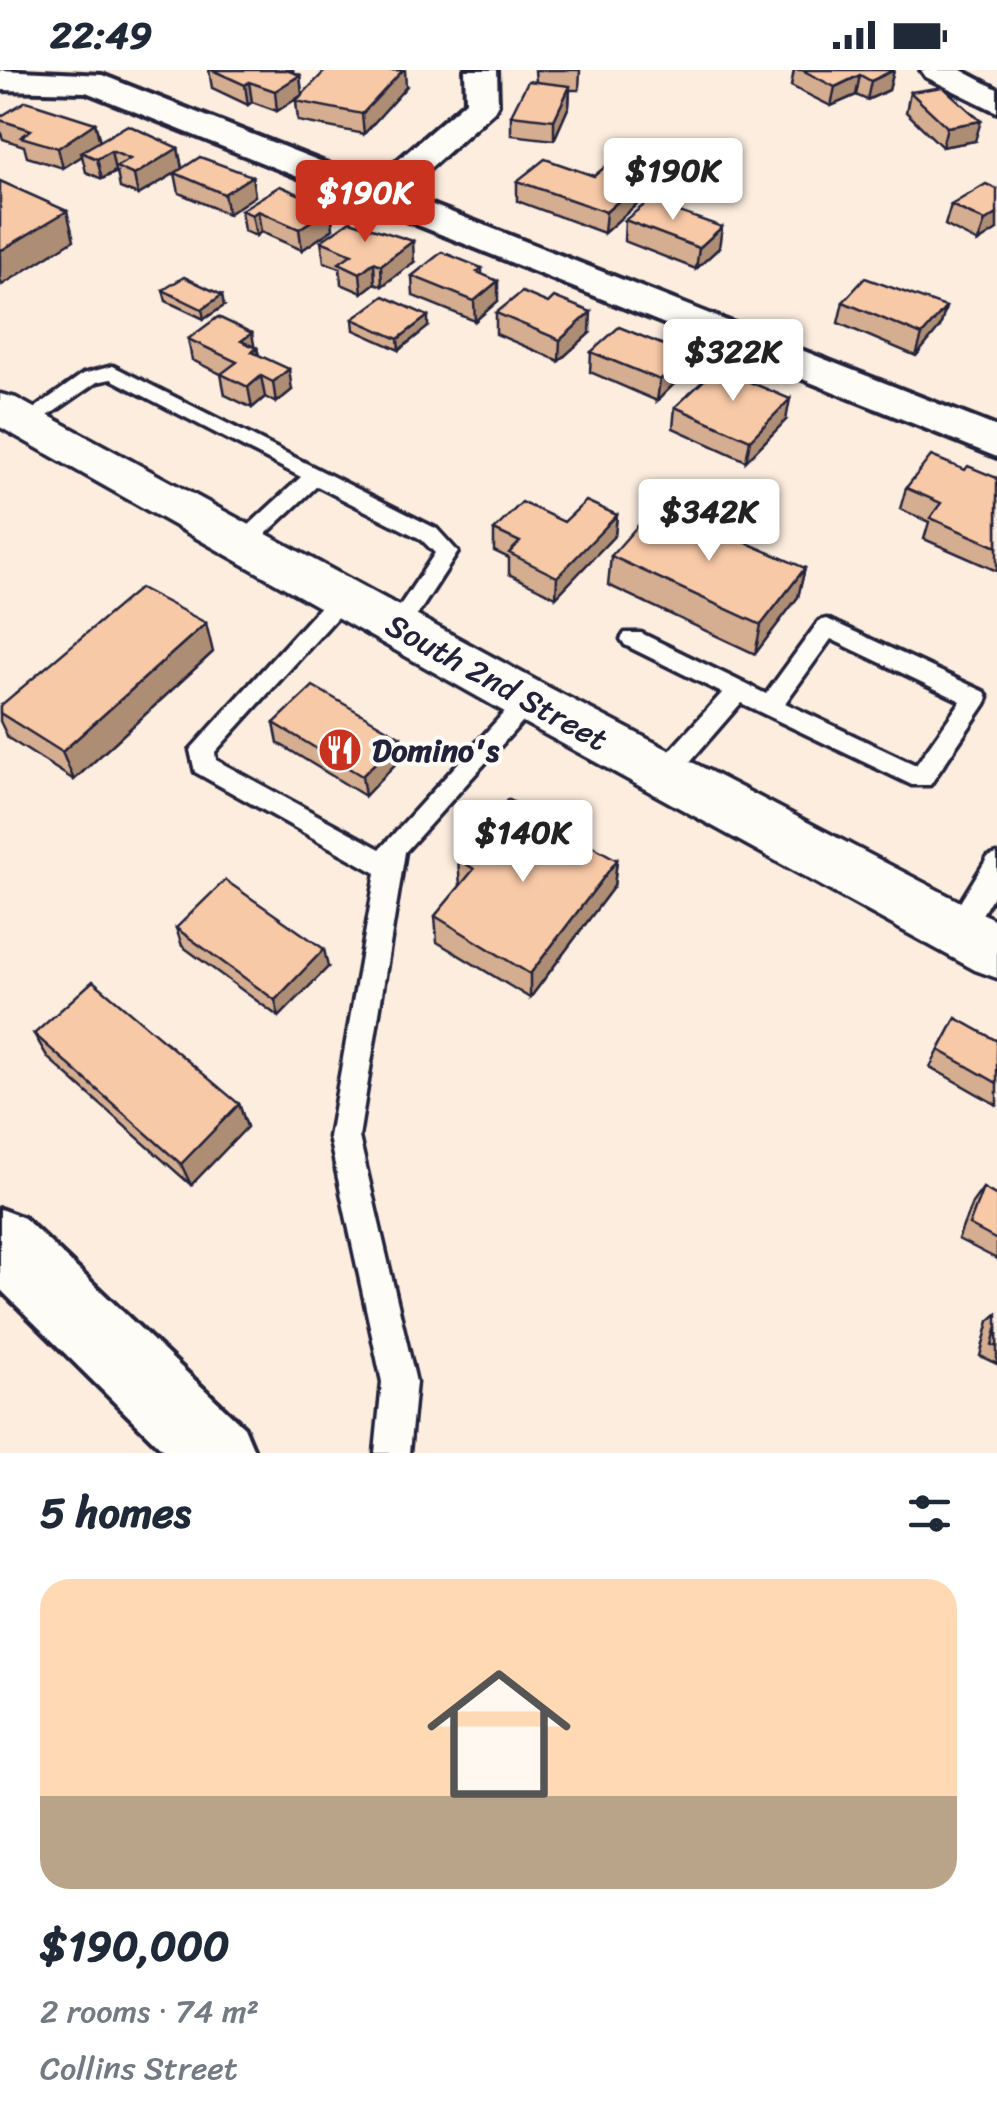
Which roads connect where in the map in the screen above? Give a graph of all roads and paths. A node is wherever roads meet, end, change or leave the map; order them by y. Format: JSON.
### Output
{"nodes":[{"id":1,"x":482,"y":70,"type":"edge"},
{"id":2,"x":937,"y":70,"type":"edge"},
{"id":3,"x":93,"y":76,"type":"edge"},
{"id":4,"x":0,"y":80,"type":"edge"},
{"id":5,"x":997,"y":102,"type":"edge"},
{"id":6,"x":378,"y":196,"type":"junction"},
{"id":7,"x":8,"y":415,"type":"edge"},
{"id":8,"x":997,"y":442,"type":"edge"},
{"id":9,"x":315,"y":476,"type":"junction"},
{"id":10,"x":242,"y":543,"type":"junction"},
{"id":11,"x":342,"y":597,"type":"junction"},
{"id":12,"x":397,"y":628,"type":"junction"},
{"id":13,"x":633,"y":638,"type":"dead end"},
{"id":14,"x":738,"y":691,"type":"junction"},
{"id":15,"x":529,"y":701,"type":"junction"},
{"id":16,"x":770,"y":706,"type":"junction"},
{"id":17,"x":664,"y":774,"type":"junction"},
{"id":18,"x":997,"y":865,"type":"edge"},
{"id":19,"x":389,"y":867,"type":"junction"},
{"id":20,"x":977,"y":941,"type":"edge"},
{"id":21,"x":0,"y":1242,"type":"edge"},
{"id":22,"x":218,"y":1453,"type":"edge"},
{"id":23,"x":392,"y":1453,"type":"edge"}],
"edges":[{"from":1,"to":6,"type":"street"},
{"from":2,"to":5,"type":"street"},
{"from":3,"to":4,"type":"street"},
{"from":3,"to":6,"type":"street"},
{"from":6,"to":8,"type":"street"},
{"from":7,"to":9,"type":"lane"},
{"from":7,"to":10,"type":"main road","name":"South 2nd Street"},
{"from":9,"to":10,"type":"lane"},
{"from":9,"to":12,"type":"lane"},
{"from":10,"to":11,"type":"main road","name":"South 2nd Street"},
{"from":11,"to":12,"type":"main road","name":"South 2nd Street"},
{"from":11,"to":19,"type":"lane"},
{"from":12,"to":15,"type":"main road","name":"South 2nd Street"},
{"from":13,"to":14,"type":"lane"},
{"from":14,"to":16,"type":"lane"},
{"from":14,"to":17,"type":"lane"},
{"from":15,"to":17,"type":"main road","name":"South 2nd Street"},
{"from":15,"to":19,"type":"lane"},
{"from":16,"to":16,"type":"lane"},
{"from":17,"to":20,"type":"main road","name":"South 2nd Street"},
{"from":18,"to":20,"type":"lane"},
{"from":19,"to":23,"type":"lane"},
{"from":21,"to":22,"type":"street"}]}
